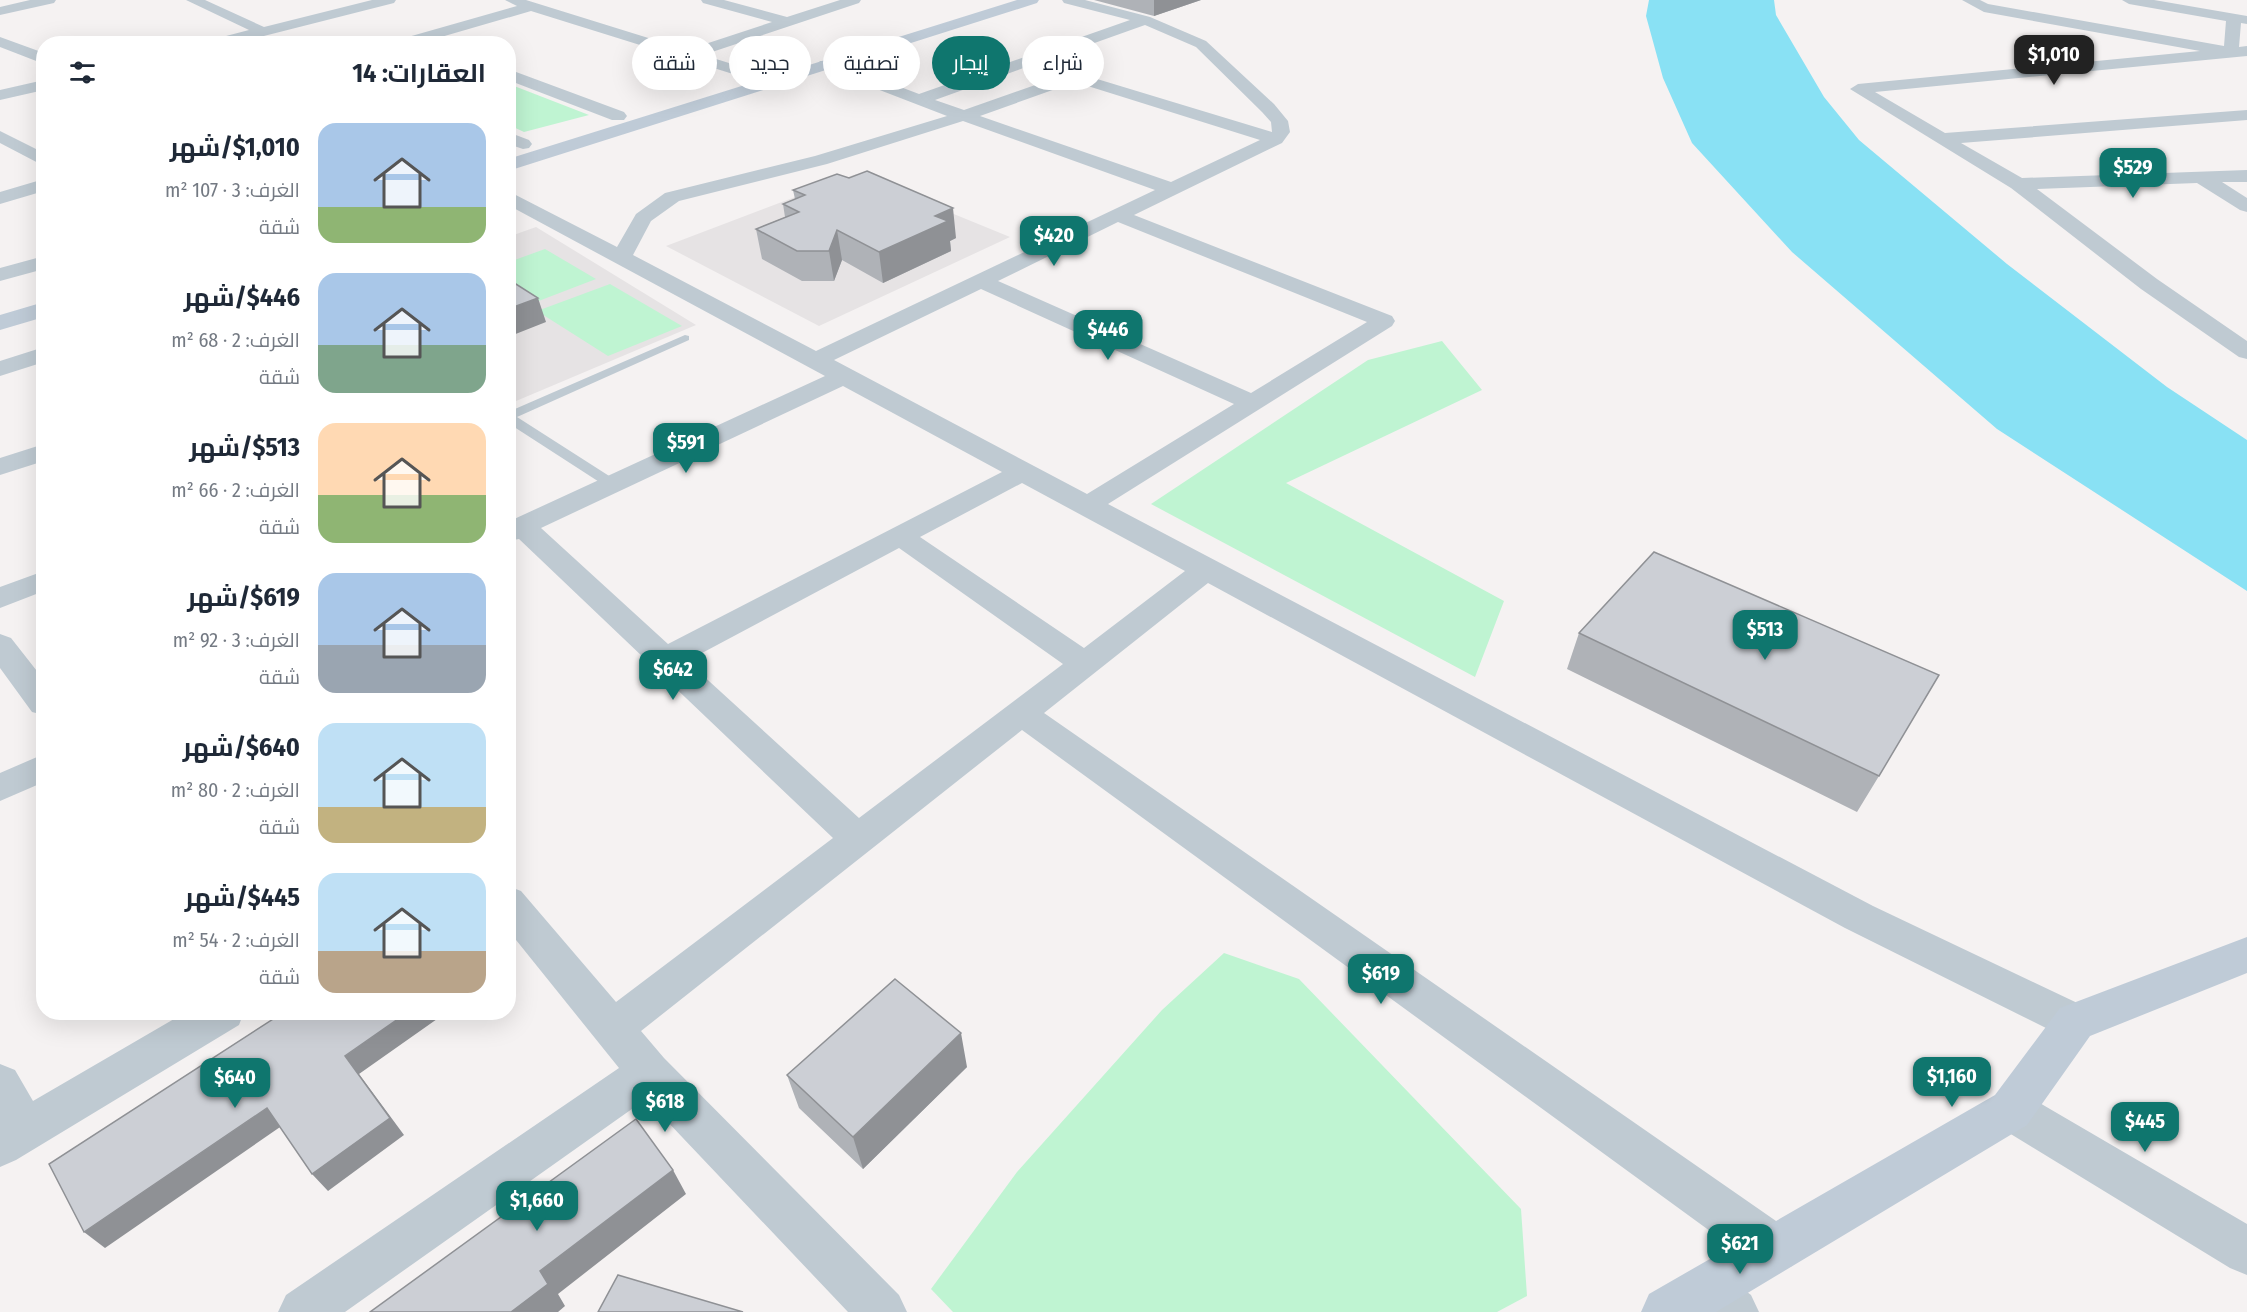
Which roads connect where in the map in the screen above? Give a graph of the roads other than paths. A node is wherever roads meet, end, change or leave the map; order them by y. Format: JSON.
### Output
{"nodes":[{"id":1,"x":49,"y":0,"type":"edge"},
{"id":2,"x":193,"y":0,"type":"edge"},
{"id":3,"x":389,"y":0,"type":"edge"},
{"id":4,"x":512,"y":0,"type":"edge"},
{"id":5,"x":708,"y":0,"type":"edge"},
{"id":6,"x":854,"y":0,"type":"edge"},
{"id":7,"x":987,"y":0,"type":"edge"},
{"id":8,"x":1032,"y":0,"type":"edge"},
{"id":9,"x":1069,"y":0,"type":"edge"},
{"id":10,"x":1969,"y":0,"type":"edge"},
{"id":11,"x":2129,"y":0,"type":"edge"},
{"id":12,"x":2193,"y":5,"type":"edge"},
{"id":13,"x":532,"y":6,"type":"junction"},
{"id":14,"x":4,"y":8,"type":"edge"},
{"id":15,"x":2240,"y":18,"type":"edge"},
{"id":16,"x":1145,"y":20,"type":"junction"},
{"id":17,"x":789,"y":22,"type":"junction"},
{"id":18,"x":262,"y":31,"type":"junction"},
{"id":19,"x":243,"y":36,"type":"edge"},
{"id":20,"x":438,"y":36,"type":"edge"},
{"id":21,"x":916,"y":36,"type":"edge"},
{"id":22,"x":1099,"y":36,"type":"edge"},
{"id":23,"x":632,"y":38,"type":"edge"},
{"id":24,"x":0,"y":42,"type":"edge"},
{"id":25,"x":717,"y":45,"type":"edge"},
{"id":26,"x":2239,"y":51,"type":"edge"},
{"id":27,"x":811,"y":55,"type":"edge"},
{"id":28,"x":36,"y":56,"type":"edge"},
{"id":29,"x":1022,"y":63,"type":"edge"},
{"id":30,"x":823,"y":65,"type":"edge"},
{"id":31,"x":516,"y":77,"type":"edge"},
{"id":32,"x":729,"y":80,"type":"edge"},
{"id":33,"x":1104,"y":86,"type":"edge"},
{"id":34,"x":36,"y":87,"type":"edge"},
{"id":35,"x":893,"y":90,"type":"edge"},
{"id":36,"x":1038,"y":90,"type":"edge"},
{"id":37,"x":0,"y":95,"type":"edge"},
{"id":38,"x":919,"y":100,"type":"junction"},
{"id":39,"x":2247,"y":115,"type":"edge"},
{"id":40,"x":618,"y":116,"type":"junction"},
{"id":41,"x":963,"y":116,"type":"junction"},
{"id":42,"x":590,"y":124,"type":"junction"},
{"id":43,"x":609,"y":134,"type":"junction"},
{"id":44,"x":2,"y":139,"type":"edge"},
{"id":45,"x":1276,"y":139,"type":"junction"},
{"id":46,"x":1941,"y":139,"type":"junction"},
{"id":47,"x":516,"y":142,"type":"edge"},
{"id":48,"x":36,"y":146,"type":"edge"},
{"id":49,"x":23,"y":150,"type":"junction"},
{"id":50,"x":36,"y":156,"type":"edge"},
{"id":51,"x":516,"y":163,"type":"edge"},
{"id":52,"x":2247,"y":176,"type":"edge"},
{"id":53,"x":2203,"y":179,"type":"junction"},
{"id":54,"x":2018,"y":184,"type":"junction"},
{"id":55,"x":36,"y":187,"type":"edge"},
{"id":56,"x":1171,"y":189,"type":"junction"},
{"id":57,"x":0,"y":198,"type":"edge"},
{"id":58,"x":516,"y":201,"type":"edge"},
{"id":59,"x":2247,"y":206,"type":"edge"},
{"id":60,"x":1117,"y":215,"type":"junction"},
{"id":61,"x":622,"y":257,"type":"junction"},
{"id":62,"x":36,"y":264,"type":"edge"},
{"id":63,"x":0,"y":275,"type":"edge"},
{"id":64,"x":980,"y":281,"type":"junction"},
{"id":65,"x":36,"y":293,"type":"edge"},
{"id":66,"x":0,"y":304,"type":"edge"},
{"id":67,"x":36,"y":311,"type":"edge"},
{"id":68,"x":0,"y":322,"type":"edge"},
{"id":69,"x":685,"y":338,"type":"dead end"},
{"id":70,"x":2247,"y":352,"type":"edge"},
{"id":71,"x":36,"y":357,"type":"edge"},
{"id":72,"x":816,"y":360,"type":"junction"},
{"id":73,"x":0,"y":369,"type":"edge"},
{"id":74,"x":845,"y":376,"type":"junction"},
{"id":75,"x":1253,"y":403,"type":"junction"},
{"id":76,"x":516,"y":413,"type":"edge"},
{"id":77,"x":516,"y":422,"type":"edge"},
{"id":78,"x":36,"y":455,"type":"edge"},
{"id":79,"x":0,"y":467,"type":"edge"},
{"id":80,"x":1024,"y":471,"type":"junction"},
{"id":81,"x":612,"y":484,"type":"junction"},
{"id":82,"x":1088,"y":505,"type":"junction"},
{"id":83,"x":516,"y":530,"type":"edge"},
{"id":84,"x":516,"y":531,"type":"edge"},
{"id":85,"x":900,"y":536,"type":"junction"},
{"id":86,"x":1207,"y":569,"type":"junction"},
{"id":87,"x":36,"y":583,"type":"edge"},
{"id":88,"x":0,"y":598,"type":"edge"},
{"id":89,"x":0,"y":645,"type":"edge"},
{"id":90,"x":666,"y":659,"type":"junction"},
{"id":91,"x":1084,"y":663,"type":"junction"},
{"id":92,"x":36,"y":693,"type":"edge"},
{"id":93,"x":1021,"y":713,"type":"junction"},
{"id":94,"x":36,"y":771,"type":"edge"},
{"id":95,"x":0,"y":788,"type":"edge"},
{"id":96,"x":858,"y":840,"type":"junction"},
{"id":97,"x":516,"y":912,"type":"edge"},
{"id":98,"x":2247,"y":955,"type":"edge"},
{"id":99,"x":210,"y":1020,"type":"edge"},
{"id":100,"x":2075,"y":1022,"type":"junction"},
{"id":101,"x":613,"y":1029,"type":"junction"},
{"id":102,"x":649,"y":1072,"type":"junction"},
{"id":103,"x":0,"y":1084,"type":"edge"},
{"id":104,"x":2011,"y":1110,"type":"junction"},
{"id":105,"x":13,"y":1137,"type":"edge"},
{"id":106,"x":1775,"y":1250,"type":"junction"},
{"id":107,"x":2247,"y":1251,"type":"edge"},
{"id":108,"x":1702,"y":1305,"type":"edge"},
{"id":109,"x":303,"y":1312,"type":"edge"},
{"id":110,"x":882,"y":1312,"type":"edge"}],
"edges":[{"from":1,"to":14,"type":"street"},
{"from":2,"to":18,"type":"street"},
{"from":3,"to":18,"type":"street"},
{"from":4,"to":13,"type":"street"},
{"from":5,"to":17,"type":"street"},
{"from":6,"to":17,"type":"street"},
{"from":7,"to":27,"type":"main road"},
{"from":8,"to":21,"type":"main road"},
{"from":9,"to":16,"type":"street"},
{"from":10,"to":26,"type":"street"},
{"from":11,"to":12,"type":"street"},
{"from":12,"to":15,"type":"street"},
{"from":13,"to":20,"type":"street"},
{"from":13,"to":23,"type":"street"},
{"from":15,"to":26,"type":"street"},
{"from":16,"to":22,"type":"street"},
{"from":16,"to":45,"type":"street"},
{"from":17,"to":25,"type":"street"},
{"from":18,"to":19,"type":"street"},
{"from":24,"to":28,"type":"street"},
{"from":26,"to":46,"type":"street"},
{"from":29,"to":38,"type":"street"},
{"from":30,"to":43,"type":"main road"},
{"from":31,"to":40,"type":"street"},
{"from":32,"to":40,"type":"main road"},
{"from":33,"to":45,"type":"street"},
{"from":34,"to":37,"type":"street"},
{"from":35,"to":38,"type":"street"},
{"from":36,"to":41,"type":"street"},
{"from":38,"to":41,"type":"street"},
{"from":39,"to":46,"type":"street"},
{"from":40,"to":42,"type":"main road"},
{"from":41,"to":56,"type":"street"},
{"from":41,"to":61,"type":"street"},
{"from":42,"to":43,"type":"main road"},
{"from":42,"to":47,"type":"main road"},
{"from":43,"to":51,"type":"main road"},
{"from":44,"to":49,"type":"street"},
{"from":45,"to":56,"type":"street"},
{"from":46,"to":54,"type":"street"},
{"from":48,"to":49,"type":"street"},
{"from":49,"to":50,"type":"street"},
{"from":52,"to":53,"type":"street"},
{"from":53,"to":54,"type":"street"},
{"from":53,"to":59,"type":"street"},
{"from":54,"to":70,"type":"street"},
{"from":55,"to":57,"type":"street"},
{"from":56,"to":60,"type":"street"},
{"from":58,"to":61,"type":"street"},
{"from":60,"to":64,"type":"street"},
{"from":60,"to":75,"type":"street"},
{"from":61,"to":72,"type":"street"},
{"from":62,"to":63,"type":"street"},
{"from":64,"to":72,"type":"street"},
{"from":64,"to":75,"type":"street"},
{"from":65,"to":66,"type":"main road"},
{"from":67,"to":68,"type":"main road"},
{"from":69,"to":76,"type":"lane"},
{"from":71,"to":73,"type":"street"},
{"from":72,"to":74,"type":"street"},
{"from":74,"to":80,"type":"street"},
{"from":74,"to":81,"type":"street"},
{"from":75,"to":82,"type":"street"},
{"from":77,"to":81,"type":"lane"},
{"from":78,"to":79,"type":"street"},
{"from":80,"to":82,"type":"street"},
{"from":80,"to":85,"type":"street"},
{"from":81,"to":83,"type":"street"},
{"from":82,"to":86,"type":"street"},
{"from":84,"to":90,"type":"street"},
{"from":85,"to":90,"type":"street"},
{"from":85,"to":91,"type":"street"},
{"from":86,"to":91,"type":"street"},
{"from":86,"to":100,"type":"street"},
{"from":87,"to":88,"type":"street"},
{"from":89,"to":92,"type":"street"},
{"from":90,"to":96,"type":"street"},
{"from":91,"to":93,"type":"street"},
{"from":93,"to":96,"type":"street"},
{"from":93,"to":106,"type":"street"},
{"from":94,"to":95,"type":"street"},
{"from":96,"to":101,"type":"street"},
{"from":97,"to":101,"type":"street"},
{"from":98,"to":100,"type":"main road"},
{"from":99,"to":105,"type":"street"},
{"from":100,"to":104,"type":"main road"},
{"from":101,"to":102,"type":"street"},
{"from":102,"to":109,"type":"street"},
{"from":102,"to":110,"type":"street"},
{"from":103,"to":105,"type":"street"},
{"from":104,"to":106,"type":"main road"},
{"from":104,"to":107,"type":"street"},
{"from":106,"to":108,"type":"main road"}]}
